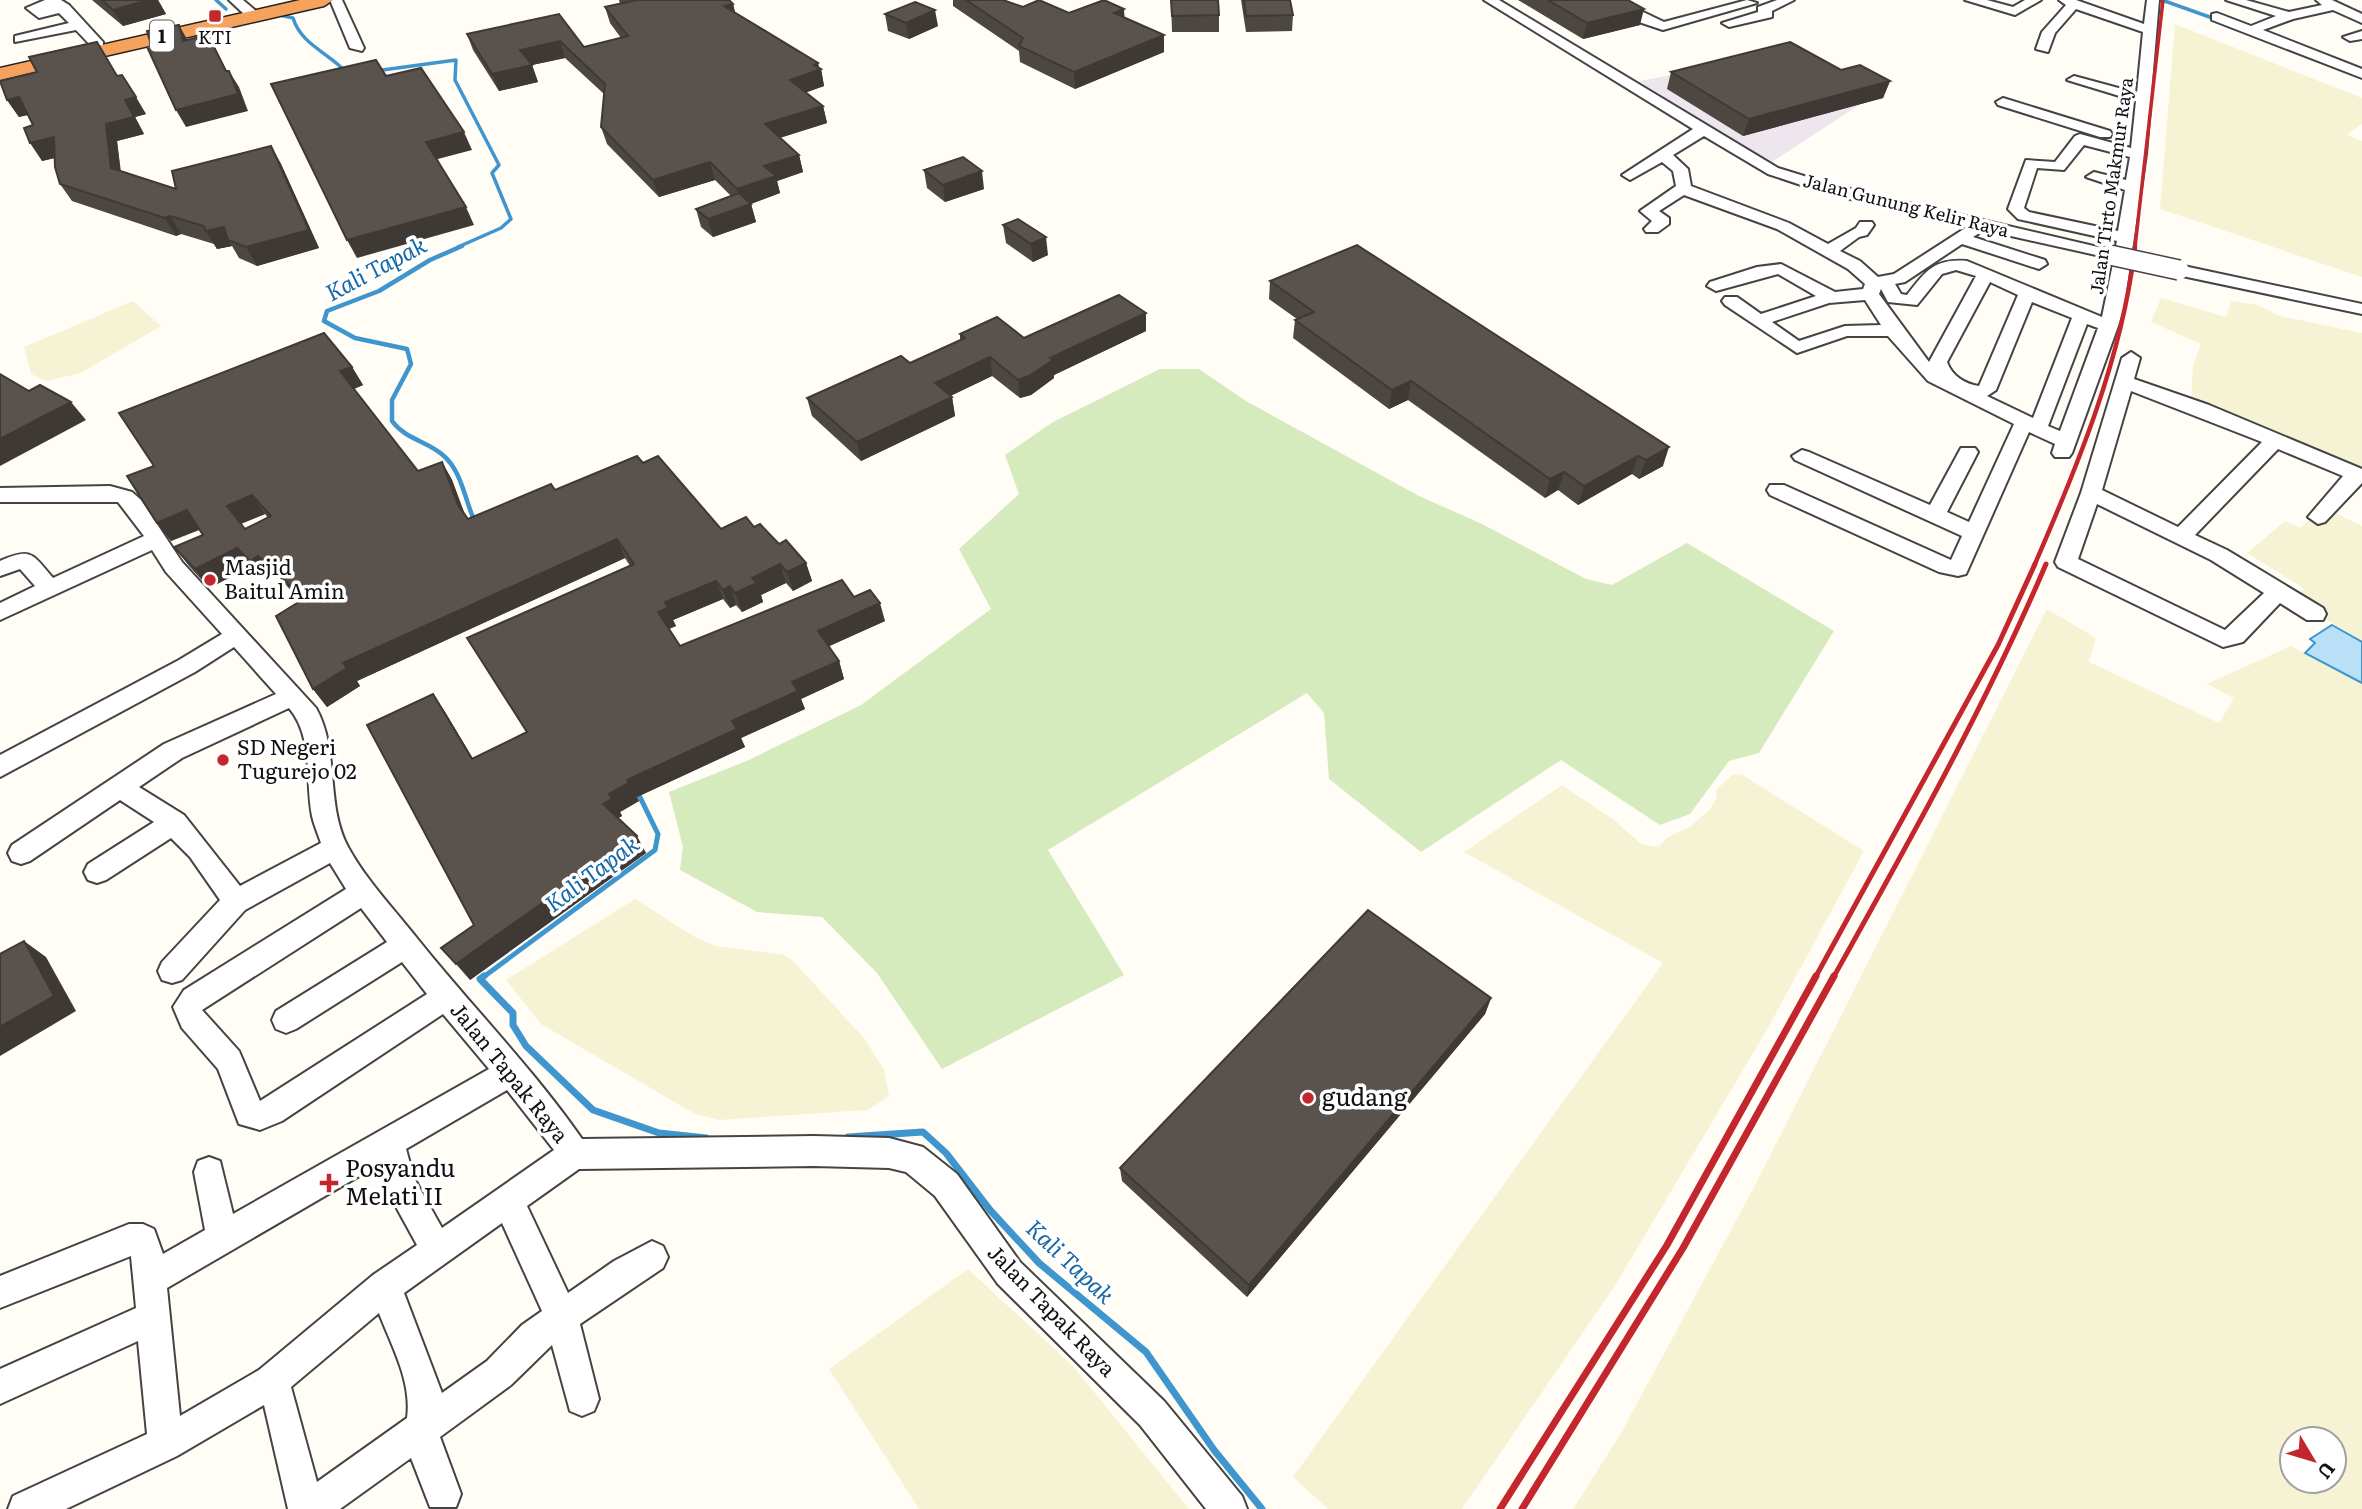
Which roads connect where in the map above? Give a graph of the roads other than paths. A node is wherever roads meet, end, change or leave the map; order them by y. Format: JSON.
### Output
{"nodes":[{"id":1,"x":302,"y":0,"type":"edge"},
{"id":2,"x":324,"y":0,"type":"edge"},
{"id":3,"x":336,"y":0,"type":"edge"},
{"id":4,"x":1490,"y":0,"type":"edge"},
{"id":5,"x":1635,"y":0,"type":"edge"},
{"id":6,"x":1788,"y":0,"type":"edge"},
{"id":7,"x":1971,"y":0,"type":"edge"},
{"id":8,"x":2035,"y":0,"type":"edge"},
{"id":9,"x":2153,"y":0,"type":"edge"},
{"id":10,"x":2232,"y":0,"type":"edge"},
{"id":11,"x":2352,"y":0,"type":"edge"},
{"id":12,"x":1613,"y":2,"type":"edge"},
{"id":13,"x":2070,"y":2,"type":"edge"},
{"id":14,"x":1753,"y":3,"type":"edge"},
{"id":15,"x":2329,"y":4,"type":"edge"},
{"id":16,"x":242,"y":6,"type":"edge"},
{"id":17,"x":64,"y":8,"type":"dead end"},
{"id":18,"x":2217,"y":16,"type":"dead end"},
{"id":19,"x":2289,"y":16,"type":"junction"},
{"id":20,"x":2362,"y":19,"type":"edge"},
{"id":21,"x":1728,"y":23,"type":"dead end"},
{"id":22,"x":79,"y":25,"type":"junction"},
{"id":23,"x":2152,"y":30,"type":"junction"},
{"id":24,"x":2252,"y":30,"type":"junction"},
{"id":25,"x":20,"y":39,"type":"dead end"},
{"id":26,"x":98,"y":45,"type":"junction"},
{"id":27,"x":357,"y":48,"type":"dead end"},
{"id":28,"x":2043,"y":49,"type":"dead end"},
{"id":29,"x":2341,"y":50,"type":"dead end"},
{"id":30,"x":2357,"y":56,"type":"dead end"},
{"id":31,"x":0,"y":68,"type":"edge"},
{"id":32,"x":0,"y":74,"type":"edge"},
{"id":33,"x":2362,"y":74,"type":"edge"},
{"id":34,"x":2074,"y":80,"type":"dead end"},
{"id":35,"x":2144,"y":99,"type":"junction"},
{"id":36,"x":2003,"y":102,"type":"dead end"},
{"id":37,"x":1704,"y":128,"type":"junction"},
{"id":38,"x":2138,"y":149,"type":"junction"},
{"id":39,"x":1663,"y":155,"type":"junction"},
{"id":40,"x":1630,"y":175,"type":"dead end"},
{"id":41,"x":2094,"y":177,"type":"dead end"},
{"id":42,"x":2133,"y":187,"type":"junction"},
{"id":43,"x":1684,"y":188,"type":"junction"},
{"id":44,"x":1866,"y":225,"type":"dead end"},
{"id":45,"x":1982,"y":225,"type":"junction"},
{"id":46,"x":1653,"y":229,"type":"dead end"},
{"id":47,"x":2126,"y":238,"type":"junction"},
{"id":48,"x":1962,"y":239,"type":"junction"},
{"id":49,"x":1829,"y":251,"type":"junction"},
{"id":50,"x":2059,"y":258,"type":"dead end"},
{"id":51,"x":2039,"y":264,"type":"dead end"},
{"id":52,"x":1986,"y":273,"type":"junction"},
{"id":53,"x":2121,"y":275,"type":"junction"},
{"id":54,"x":1716,"y":286,"type":"dead end"},
{"id":55,"x":1876,"y":287,"type":"junction"},
{"id":56,"x":2027,"y":294,"type":"junction"},
{"id":57,"x":1833,"y":298,"type":"junction"},
{"id":58,"x":1731,"y":300,"type":"dead end"},
{"id":59,"x":1806,"y":305,"type":"junction"},
{"id":60,"x":2362,"y":309,"type":"edge"},
{"id":61,"x":2081,"y":316,"type":"junction"},
{"id":62,"x":1757,"y":321,"type":"junction"},
{"id":63,"x":2109,"y":326,"type":"junction"},
{"id":64,"x":1894,"y":330,"type":"junction"},
{"id":65,"x":1845,"y":331,"type":"junction"},
{"id":66,"x":2131,"y":358,"type":"dead end"},
{"id":67,"x":2124,"y":382,"type":"junction"},
{"id":68,"x":2032,"y":422,"type":"junction"},
{"id":69,"x":2275,"y":440,"type":"junction"},
{"id":70,"x":1968,"y":452,"type":"dead end"},
{"id":71,"x":1802,"y":456,"type":"dead end"},
{"id":72,"x":2359,"y":476,"type":"edge"},
{"id":73,"x":1777,"y":490,"type":"dead end"},
{"id":74,"x":2091,"y":493,"type":"junction"},
{"id":75,"x":0,"y":495,"type":"edge"},
{"id":76,"x":1935,"y":516,"type":"junction"},
{"id":77,"x":2318,"y":517,"type":"dead end"},
{"id":78,"x":1973,"y":532,"type":"junction"},
{"id":79,"x":2181,"y":536,"type":"junction"},
{"id":80,"x":156,"y":539,"type":"junction"},
{"id":81,"x":0,"y":569,"type":"edge"},
{"id":82,"x":49,"y":588,"type":"junction"},
{"id":83,"x":2278,"y":590,"type":"junction"},
{"id":84,"x":0,"y":612,"type":"edge"},
{"id":85,"x":2315,"y":614,"type":"dead end"},
{"id":86,"x":235,"y":636,"type":"junction"},
{"id":87,"x":291,"y":696,"type":"junction"},
{"id":88,"x":0,"y":767,"type":"edge"},
{"id":89,"x":119,"y":787,"type":"junction"},
{"id":90,"x":175,"y":822,"type":"junction"},
{"id":91,"x":334,"y":848,"type":"junction"},
{"id":92,"x":21,"y":853,"type":"dead end"},
{"id":93,"x":97,"y":872,"type":"dead end"},
{"id":94,"x":364,"y":892,"type":"junction"},
{"id":95,"x":236,"y":902,"type":"junction"},
{"id":96,"x":406,"y":946,"type":"junction"},
{"id":97,"x":172,"y":971,"type":"dead end"},
{"id":98,"x":446,"y":997,"type":"junction"},
{"id":99,"x":286,"y":1020,"type":"dead end"},
{"id":100,"x":509,"y":1073,"type":"junction"},
{"id":101,"x":389,"y":1142,"type":"junction"},
{"id":102,"x":574,"y":1154,"type":"junction"},
{"id":103,"x":209,"y":1172,"type":"dead end"},
{"id":104,"x":508,"y":1200,"type":"junction"},
{"id":105,"x":222,"y":1238,"type":"junction"},
{"id":106,"x":437,"y":1251,"type":"junction"},
{"id":107,"x":652,"y":1257,"type":"dead end"},
{"id":108,"x":149,"y":1280,"type":"junction"},
{"id":109,"x":385,"y":1287,"type":"junction"},
{"id":110,"x":0,"y":1292,"type":"edge"},
{"id":111,"x":152,"y":1318,"type":"junction"},
{"id":112,"x":562,"y":1318,"type":"junction"},
{"id":113,"x":271,"y":1382,"type":"junction"},
{"id":114,"x":0,"y":1387,"type":"edge"},
{"id":115,"x":582,"y":1399,"type":"dead end"},
{"id":116,"x":425,"y":1423,"type":"junction"},
{"id":117,"x":165,"y":1444,"type":"junction"},
{"id":118,"x":443,"y":1494,"type":"dead end"},
{"id":119,"x":26,"y":1509,"type":"edge"},
{"id":120,"x":308,"y":1509,"type":"edge"},
{"id":121,"x":1229,"y":1509,"type":"edge"}],
"edges":[{"from":1,"to":16,"type":"highway","number":"1"},
{"from":2,"to":32,"type":"highway","number":"1"},
{"from":3,"to":27,"type":"street"},
{"from":4,"to":37,"type":"street","name":"Jalan Gunung Kelir Raya"},
{"from":5,"to":12,"type":"street"},
{"from":6,"to":14,"type":"street"},
{"from":7,"to":8,"type":"street"},
{"from":9,"to":23,"type":"street","name":"Jalan Tirto Makmur Raya"},
{"from":10,"to":19,"type":"street"},
{"from":11,"to":15,"type":"street"},
{"from":12,"to":14,"type":"street"},
{"from":13,"to":23,"type":"street"},
{"from":13,"to":28,"type":"street"},
{"from":14,"to":21,"type":"street"},
{"from":15,"to":19,"type":"street"},
{"from":15,"to":20,"type":"street"},
{"from":16,"to":26,"type":"highway","number":"1"},
{"from":17,"to":22,"type":"street"},
{"from":18,"to":24,"type":"street"},
{"from":19,"to":24,"type":"street"},
{"from":22,"to":25,"type":"street"},
{"from":22,"to":26,"type":"street"},
{"from":23,"to":35,"type":"street","name":"Jalan Tirto Makmur Raya"},
{"from":24,"to":33,"type":"street"},
{"from":26,"to":31,"type":"highway","number":"1"},
{"from":29,"to":30,"type":"street"},
{"from":34,"to":35,"type":"street"},
{"from":35,"to":38,"type":"street","name":"Jalan Tirto Makmur Raya"},
{"from":36,"to":38,"type":"street"},
{"from":37,"to":39,"type":"street"},
{"from":37,"to":45,"type":"street","name":"Jalan Gunung Kelir Raya"},
{"from":38,"to":42,"type":"street","name":"Jalan Tirto Makmur Raya"},
{"from":38,"to":47,"type":"street"},
{"from":39,"to":40,"type":"street"},
{"from":39,"to":43,"type":"street"},
{"from":41,"to":42,"type":"street"},
{"from":42,"to":47,"type":"street","name":"Jalan Tirto Makmur Raya"},
{"from":43,"to":46,"type":"street"},
{"from":43,"to":49,"type":"street"},
{"from":44,"to":49,"type":"street"},
{"from":45,"to":48,"type":"street"},
{"from":45,"to":60,"type":"street","name":"Jalan Gunung Kelir Raya","bridge":true},
{"from":47,"to":53,"type":"street","name":"Jalan Tirto Makmur Raya"},
{"from":48,"to":51,"type":"street"},
{"from":48,"to":55,"type":"street"},
{"from":49,"to":55,"type":"street"},
{"from":50,"to":53,"type":"street"},
{"from":52,"to":55,"type":"street"},
{"from":52,"to":56,"type":"street"},
{"from":52,"to":56,"type":"street"},
{"from":53,"to":63,"type":"street","name":"Jalan Tirto Makmur Raya"},
{"from":54,"to":57,"type":"street"},
{"from":55,"to":57,"type":"street"},
{"from":55,"to":64,"type":"street"},
{"from":56,"to":61,"type":"street"},
{"from":57,"to":59,"type":"street"},
{"from":58,"to":62,"type":"street"},
{"from":59,"to":62,"type":"street"},
{"from":59,"to":65,"type":"street"},
{"from":61,"to":63,"type":"street"},
{"from":61,"to":68,"type":"street"},
{"from":62,"to":65,"type":"street"},
{"from":63,"to":68,"type":"street","name":"Jalan Tirto Makmur Raya"},
{"from":64,"to":65,"type":"street"},
{"from":64,"to":68,"type":"street"},
{"from":66,"to":67,"type":"street"},
{"from":67,"to":69,"type":"street"},
{"from":67,"to":74,"type":"street"},
{"from":68,"to":78,"type":"street"},
{"from":69,"to":72,"type":"street"},
{"from":69,"to":79,"type":"street"},
{"from":70,"to":76,"type":"street"},
{"from":71,"to":76,"type":"street"},
{"from":72,"to":77,"type":"street"},
{"from":73,"to":78,"type":"street"},
{"from":74,"to":79,"type":"street"},
{"from":74,"to":83,"type":"street"},
{"from":75,"to":80,"type":"street","name":"Jalan Tapak Raya"},
{"from":76,"to":78,"type":"street"},
{"from":79,"to":83,"type":"street"},
{"from":80,"to":82,"type":"street"},
{"from":80,"to":86,"type":"street","name":"Jalan Tapak Raya"},
{"from":81,"to":82,"type":"street"},
{"from":82,"to":84,"type":"street"},
{"from":83,"to":85,"type":"street"},
{"from":86,"to":87,"type":"street","name":"Jalan Tapak Raya"},
{"from":86,"to":88,"type":"street"},
{"from":87,"to":89,"type":"street"},
{"from":87,"to":91,"type":"street","name":"Jalan Tapak Raya"},
{"from":89,"to":90,"type":"street"},
{"from":89,"to":92,"type":"street"},
{"from":90,"to":93,"type":"street"},
{"from":90,"to":95,"type":"street"},
{"from":91,"to":94,"type":"street","name":"Jalan Tapak Raya"},
{"from":91,"to":95,"type":"street"},
{"from":94,"to":96,"type":"street","name":"Jalan Tapak Raya"},
{"from":94,"to":98,"type":"street"},
{"from":95,"to":97,"type":"street"},
{"from":96,"to":98,"type":"street","name":"Jalan Tapak Raya"},
{"from":96,"to":99,"type":"street"},
{"from":98,"to":100,"type":"street","name":"Jalan Tapak Raya"},
{"from":100,"to":101,"type":"street"},
{"from":100,"to":102,"type":"street","name":"Jalan Tapak Raya"},
{"from":101,"to":105,"type":"street"},
{"from":101,"to":106,"type":"street"},
{"from":102,"to":104,"type":"street"},
{"from":102,"to":121,"type":"street","name":"Jalan Tapak Raya"},
{"from":103,"to":105,"type":"street"},
{"from":104,"to":106,"type":"street"},
{"from":104,"to":112,"type":"street"},
{"from":105,"to":108,"type":"street"},
{"from":106,"to":109,"type":"street"},
{"from":107,"to":112,"type":"street"},
{"from":108,"to":110,"type":"street"},
{"from":108,"to":111,"type":"street"},
{"from":109,"to":113,"type":"street"},
{"from":109,"to":116,"type":"street"},
{"from":111,"to":114,"type":"street"},
{"from":111,"to":117,"type":"street"},
{"from":112,"to":115,"type":"street"},
{"from":112,"to":116,"type":"street"},
{"from":113,"to":117,"type":"street"},
{"from":113,"to":120,"type":"street"},
{"from":116,"to":118,"type":"street"},
{"from":116,"to":120,"type":"street"},
{"from":117,"to":119,"type":"street"}]}
